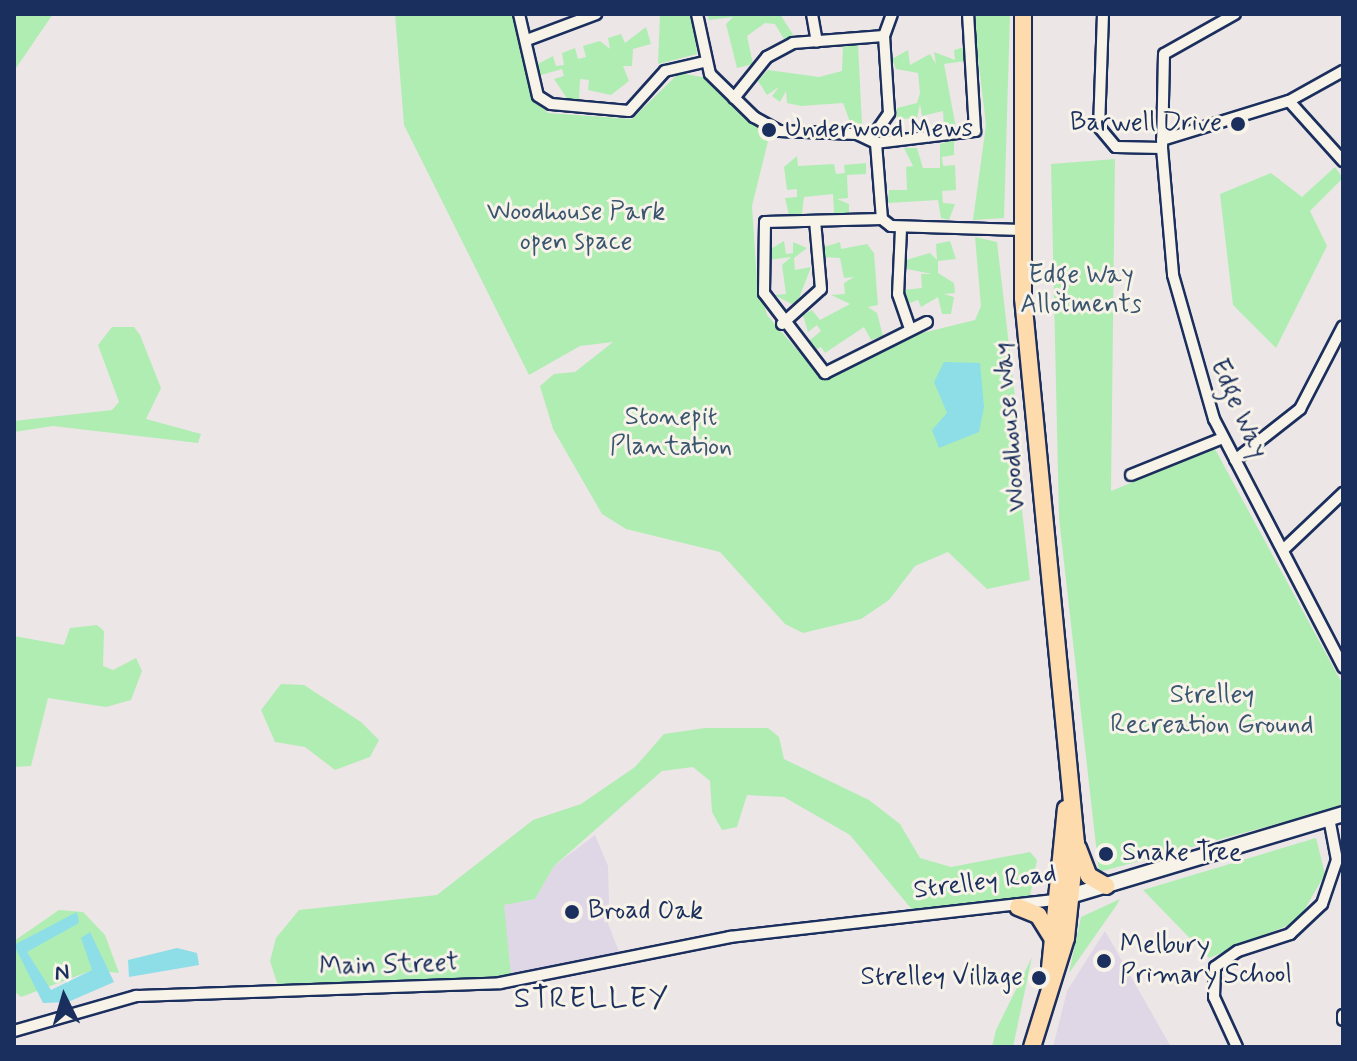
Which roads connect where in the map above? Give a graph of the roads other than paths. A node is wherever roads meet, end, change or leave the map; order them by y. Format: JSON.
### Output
{"nodes":[{"id":1,"x":519,"y":14,"type":"edge"},
{"id":2,"x":596,"y":14,"type":"edge"},
{"id":3,"x":697,"y":14,"type":"edge"},
{"id":4,"x":812,"y":14,"type":"edge"},
{"id":5,"x":892,"y":14,"type":"edge"},
{"id":6,"x":968,"y":14,"type":"edge"},
{"id":7,"x":1023,"y":14,"type":"edge"},
{"id":8,"x":1103,"y":14,"type":"edge"},
{"id":9,"x":1235,"y":14,"type":"edge"},
{"id":10,"x":884,"y":36,"type":"junction"},
{"id":11,"x":527,"y":40,"type":"junction"},
{"id":12,"x":817,"y":42,"type":"junction"},
{"id":13,"x":704,"y":62,"type":"junction"},
{"id":14,"x":1343,"y":71,"type":"edge"},
{"id":15,"x":734,"y":98,"type":"junction"},
{"id":16,"x":1289,"y":101,"type":"junction"},
{"id":17,"x":874,"y":141,"type":"junction"},
{"id":18,"x":1162,"y":144,"type":"junction"},
{"id":19,"x":1343,"y":161,"type":"edge"},
{"id":20,"x":882,"y":219,"type":"junction"},
{"id":21,"x":815,"y":221,"type":"junction"},
{"id":22,"x":901,"y":229,"type":"junction"},
{"id":23,"x":1022,"y":230,"type":"junction"},
{"id":24,"x":927,"y":322,"type":"dead end"},
{"id":25,"x":782,"y":324,"type":"junction"},
{"id":26,"x":1343,"y":326,"type":"edge"},
{"id":27,"x":910,"y":329,"type":"junction"},
{"id":28,"x":1223,"y":438,"type":"junction"},
{"id":29,"x":1235,"y":460,"type":"junction"},
{"id":30,"x":1131,"y":475,"type":"dead end"},
{"id":31,"x":1343,"y":493,"type":"edge"},
{"id":32,"x":1283,"y":550,"type":"junction"},
{"id":33,"x":1343,"y":667,"type":"edge"},
{"id":34,"x":1070,"y":787,"type":"junction"},
{"id":35,"x":1336,"y":816,"type":"edge"},
{"id":36,"x":1076,"y":843,"type":"junction"},
{"id":37,"x":1340,"y":871,"type":"edge"},
{"id":38,"x":1106,"y":886,"type":"junction"},
{"id":39,"x":1064,"y":898,"type":"junction"},
{"id":40,"x":1018,"y":907,"type":"junction"},
{"id":41,"x":766,"y":931,"type":"joint"},
{"id":42,"x":1051,"y":936,"type":"junction"},
{"id":43,"x":1049,"y":982,"type":"junction"},
{"id":44,"x":14,"y":1031,"type":"edge"},
{"id":45,"x":1032,"y":1047,"type":"edge"},
{"id":46,"x":1237,"y":1047,"type":"edge"}],
"edges":[{"from":1,"to":11,"type":"street"},
{"from":2,"to":11,"type":"street"},
{"from":3,"to":13,"type":"street"},
{"from":4,"to":12,"type":"street"},
{"from":5,"to":10,"type":"street"},
{"from":6,"to":17,"type":"street"},
{"from":7,"to":23,"type":"main road","name":"Woodhouse Way"},
{"from":8,"to":18,"type":"street"},
{"from":9,"to":18,"type":"street","name":"Edge Way"},
{"from":10,"to":12,"type":"street"},
{"from":10,"to":17,"type":"street"},
{"from":11,"to":13,"type":"street"},
{"from":12,"to":15,"type":"street"},
{"from":13,"to":15,"type":"street"},
{"from":14,"to":16,"type":"street"},
{"from":15,"to":17,"type":"street"},
{"from":16,"to":18,"type":"street"},
{"from":16,"to":19,"type":"street"},
{"from":17,"to":20,"type":"street"},
{"from":18,"to":28,"type":"street","name":"Edge Way"},
{"from":20,"to":21,"type":"street"},
{"from":20,"to":22,"type":"street"},
{"from":21,"to":25,"type":"street"},
{"from":21,"to":25,"type":"street"},
{"from":22,"to":23,"type":"street"},
{"from":22,"to":27,"type":"street"},
{"from":23,"to":34,"type":"main road","name":"Woodhouse Way"},
{"from":24,"to":27,"type":"street"},
{"from":25,"to":27,"type":"street"},
{"from":26,"to":29,"type":"street"},
{"from":28,"to":29,"type":"street","name":"Edge Way"},
{"from":28,"to":30,"type":"street"},
{"from":29,"to":32,"type":"street","name":"Edge Way"},
{"from":31,"to":32,"type":"street"},
{"from":32,"to":33,"type":"street","name":"Edge Way"},
{"from":34,"to":36,"type":"main road","name":"Woodhouse Way"},
{"from":34,"to":39,"type":"main road","name":"Woodhouse Way"},
{"from":35,"to":37,"type":"street"},
{"from":35,"to":38,"type":"main road","name":"Strelley Road"},
{"from":36,"to":38,"type":"main road"},
{"from":36,"to":39,"type":"main road","name":"Woodhouse Way"},
{"from":37,"to":46,"type":"street"},
{"from":38,"to":39,"type":"main road","name":"Strelley Road"},
{"from":39,"to":40,"type":"street","name":"Strelley Road"},
{"from":39,"to":42,"type":"main road"},
{"from":39,"to":43,"type":"main road"},
{"from":40,"to":41,"type":"street","name":"Strelley Road"},
{"from":40,"to":42,"type":"main road"},
{"from":41,"to":44,"type":"street","name":"Main Street"},
{"from":42,"to":43,"type":"main road"},
{"from":43,"to":45,"type":"main road"}]}
